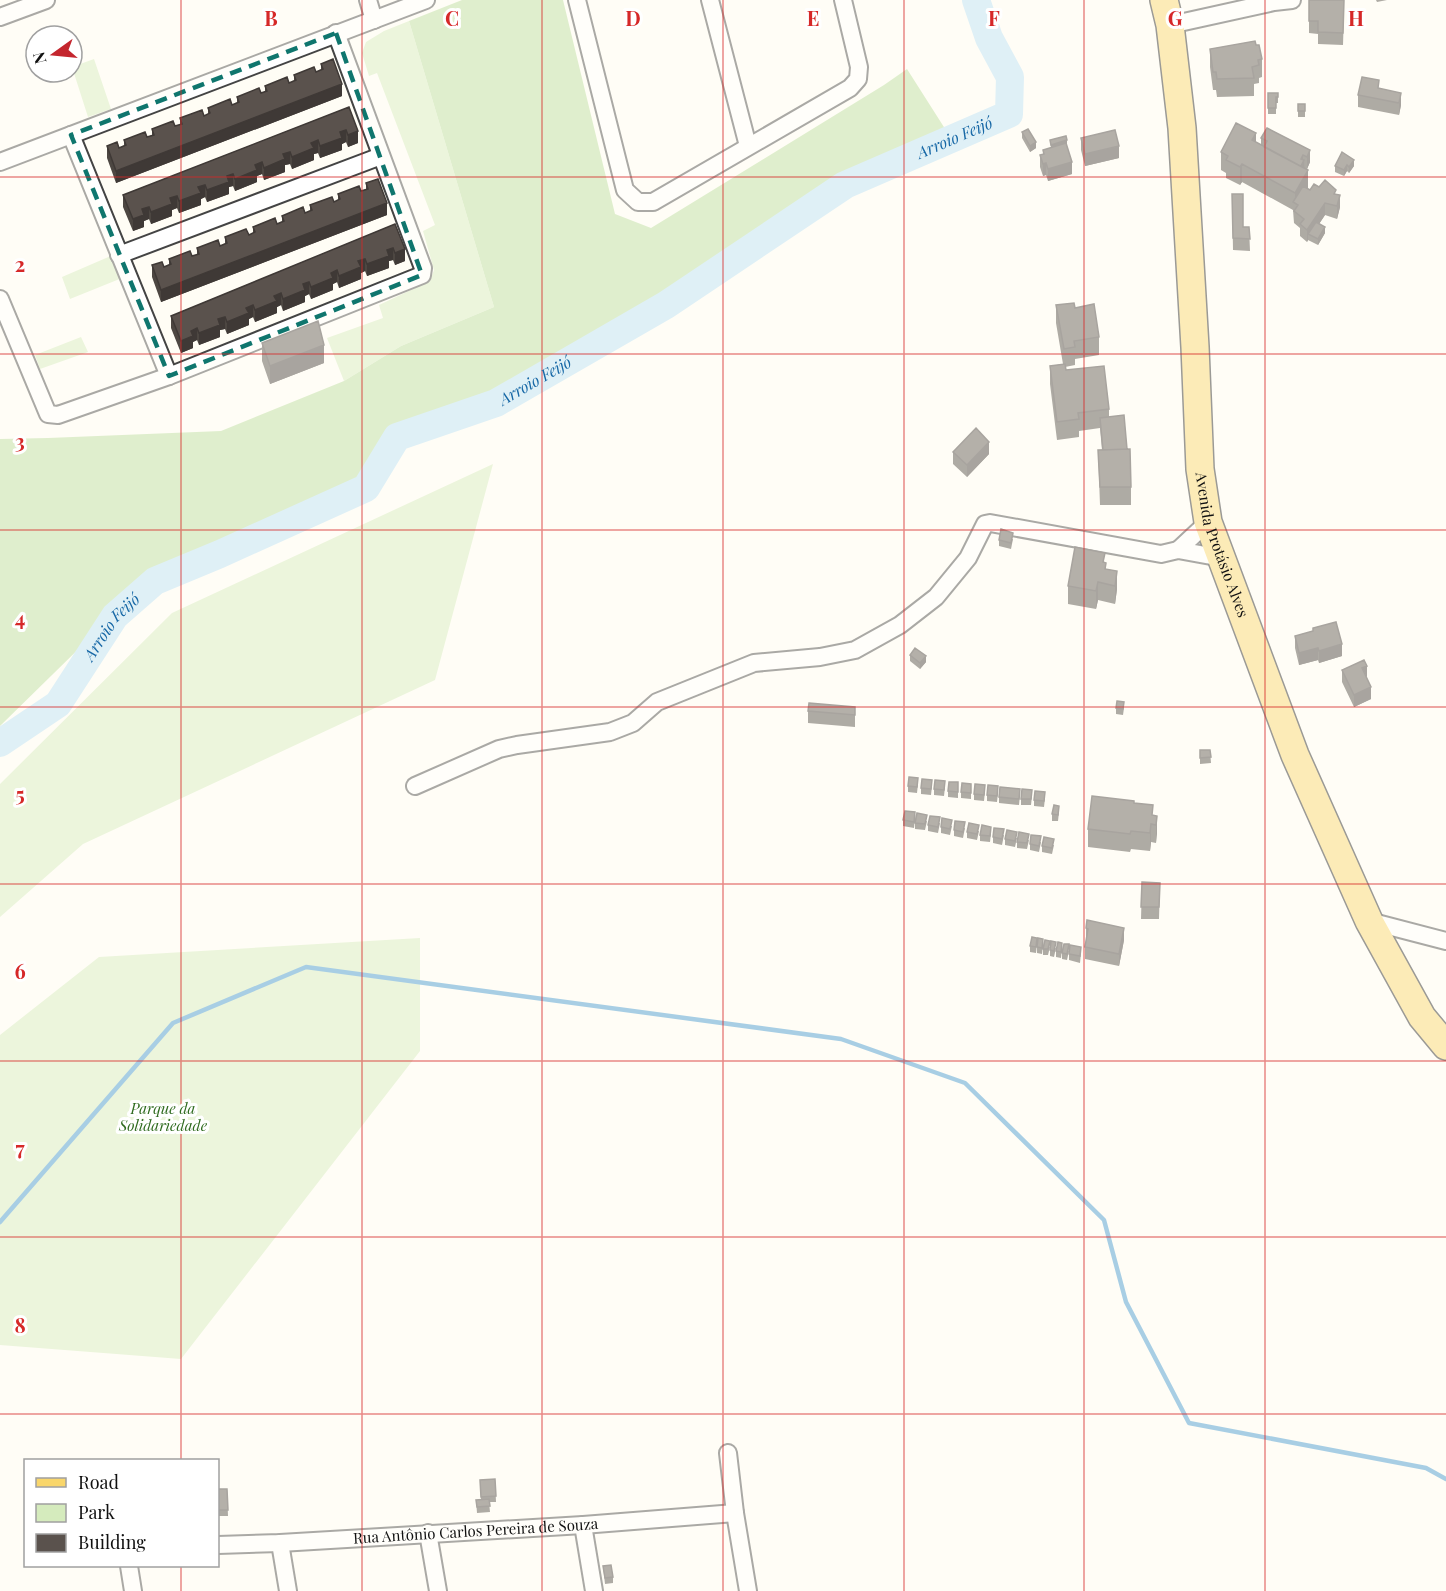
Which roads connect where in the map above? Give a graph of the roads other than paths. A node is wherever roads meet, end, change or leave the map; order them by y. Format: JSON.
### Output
{"nodes":[{"id":1,"x":46,"y":0,"type":"edge"},
{"id":2,"x":368,"y":0,"type":"edge"},
{"id":3,"x":426,"y":0,"type":"edge"},
{"id":4,"x":577,"y":0,"type":"edge"},
{"id":5,"x":710,"y":0,"type":"edge"},
{"id":6,"x":843,"y":0,"type":"edge"},
{"id":7,"x":1292,"y":0,"type":"edge"},
{"id":8,"x":1167,"y":13,"type":"edge"},
{"id":9,"x":0,"y":18,"type":"edge"},
{"id":10,"x":374,"y":20,"type":"junction"},
{"id":11,"x":336,"y":33,"type":"junction"},
{"id":12,"x":71,"y":135,"type":"junction"},
{"id":13,"x":748,"y":146,"type":"junction"},
{"id":14,"x":381,"y":156,"type":"junction"},
{"id":15,"x":0,"y":162,"type":"edge"},
{"id":16,"x":119,"y":255,"type":"junction"},
{"id":17,"x":0,"y":299,"type":"edge"},
{"id":18,"x":169,"y":376,"type":"junction"},
{"id":19,"x":1209,"y":522,"type":"junction"},
{"id":20,"x":1178,"y":550,"type":"junction"},
{"id":21,"x":1222,"y":558,"type":"junction"},
{"id":22,"x":415,"y":786,"type":"dead end"},
{"id":23,"x":1369,"y":921,"type":"junction"},
{"id":24,"x":1446,"y":940,"type":"edge"},
{"id":25,"x":1446,"y":1046,"type":"edge"},
{"id":26,"x":728,"y":1453,"type":"dead end"},
{"id":27,"x":735,"y":1513,"type":"junction"},
{"id":28,"x":583,"y":1525,"type":"junction"},
{"id":29,"x":428,"y":1533,"type":"junction"},
{"id":30,"x":280,"y":1543,"type":"junction"},
{"id":31,"x":219,"y":1545,"type":"edge"},
{"id":32,"x":129,"y":1567,"type":"edge"},
{"id":33,"x":133,"y":1591,"type":"edge"},
{"id":34,"x":288,"y":1591,"type":"edge"},
{"id":35,"x":438,"y":1591,"type":"edge"},
{"id":36,"x":594,"y":1591,"type":"edge"},
{"id":37,"x":748,"y":1591,"type":"edge"}],
"edges":[{"from":1,"to":9,"type":"street"},
{"from":2,"to":10,"type":"street"},
{"from":3,"to":10,"type":"street"},
{"from":4,"to":13,"type":"street"},
{"from":5,"to":13,"type":"street"},
{"from":6,"to":13,"type":"street"},
{"from":7,"to":8,"type":"street"},
{"from":8,"to":19,"type":"main road","name":"Avenida Protásio Alves"},
{"from":10,"to":11,"type":"street"},
{"from":11,"to":12,"type":"street"},
{"from":11,"to":14,"type":"street"},
{"from":12,"to":15,"type":"street"},
{"from":12,"to":16,"type":"street"},
{"from":14,"to":16,"type":"street"},
{"from":14,"to":18,"type":"street"},
{"from":16,"to":18,"type":"street"},
{"from":17,"to":18,"type":"street"},
{"from":19,"to":20,"type":"street"},
{"from":19,"to":21,"type":"main road","name":"Avenida Protásio Alves"},
{"from":20,"to":21,"type":"street"},
{"from":20,"to":22,"type":"street"},
{"from":21,"to":23,"type":"main road","name":"Avenida Protásio Alves"},
{"from":23,"to":24,"type":"street"},
{"from":23,"to":25,"type":"main road","name":"Avenida Protásio Alves"},
{"from":26,"to":27,"type":"street"},
{"from":27,"to":28,"type":"street","name":"Rua Antônio Carlos Pereira de Souza"},
{"from":27,"to":37,"type":"street"},
{"from":28,"to":29,"type":"street","name":"Rua Antônio Carlos Pereira de Souza"},
{"from":28,"to":36,"type":"street"},
{"from":29,"to":30,"type":"street","name":"Rua Antônio Carlos Pereira de Souza"},
{"from":29,"to":35,"type":"street"},
{"from":30,"to":31,"type":"street","name":"Rua Antônio Carlos Pereira de Souza"},
{"from":30,"to":34,"type":"street"},
{"from":32,"to":33,"type":"street"}]}
